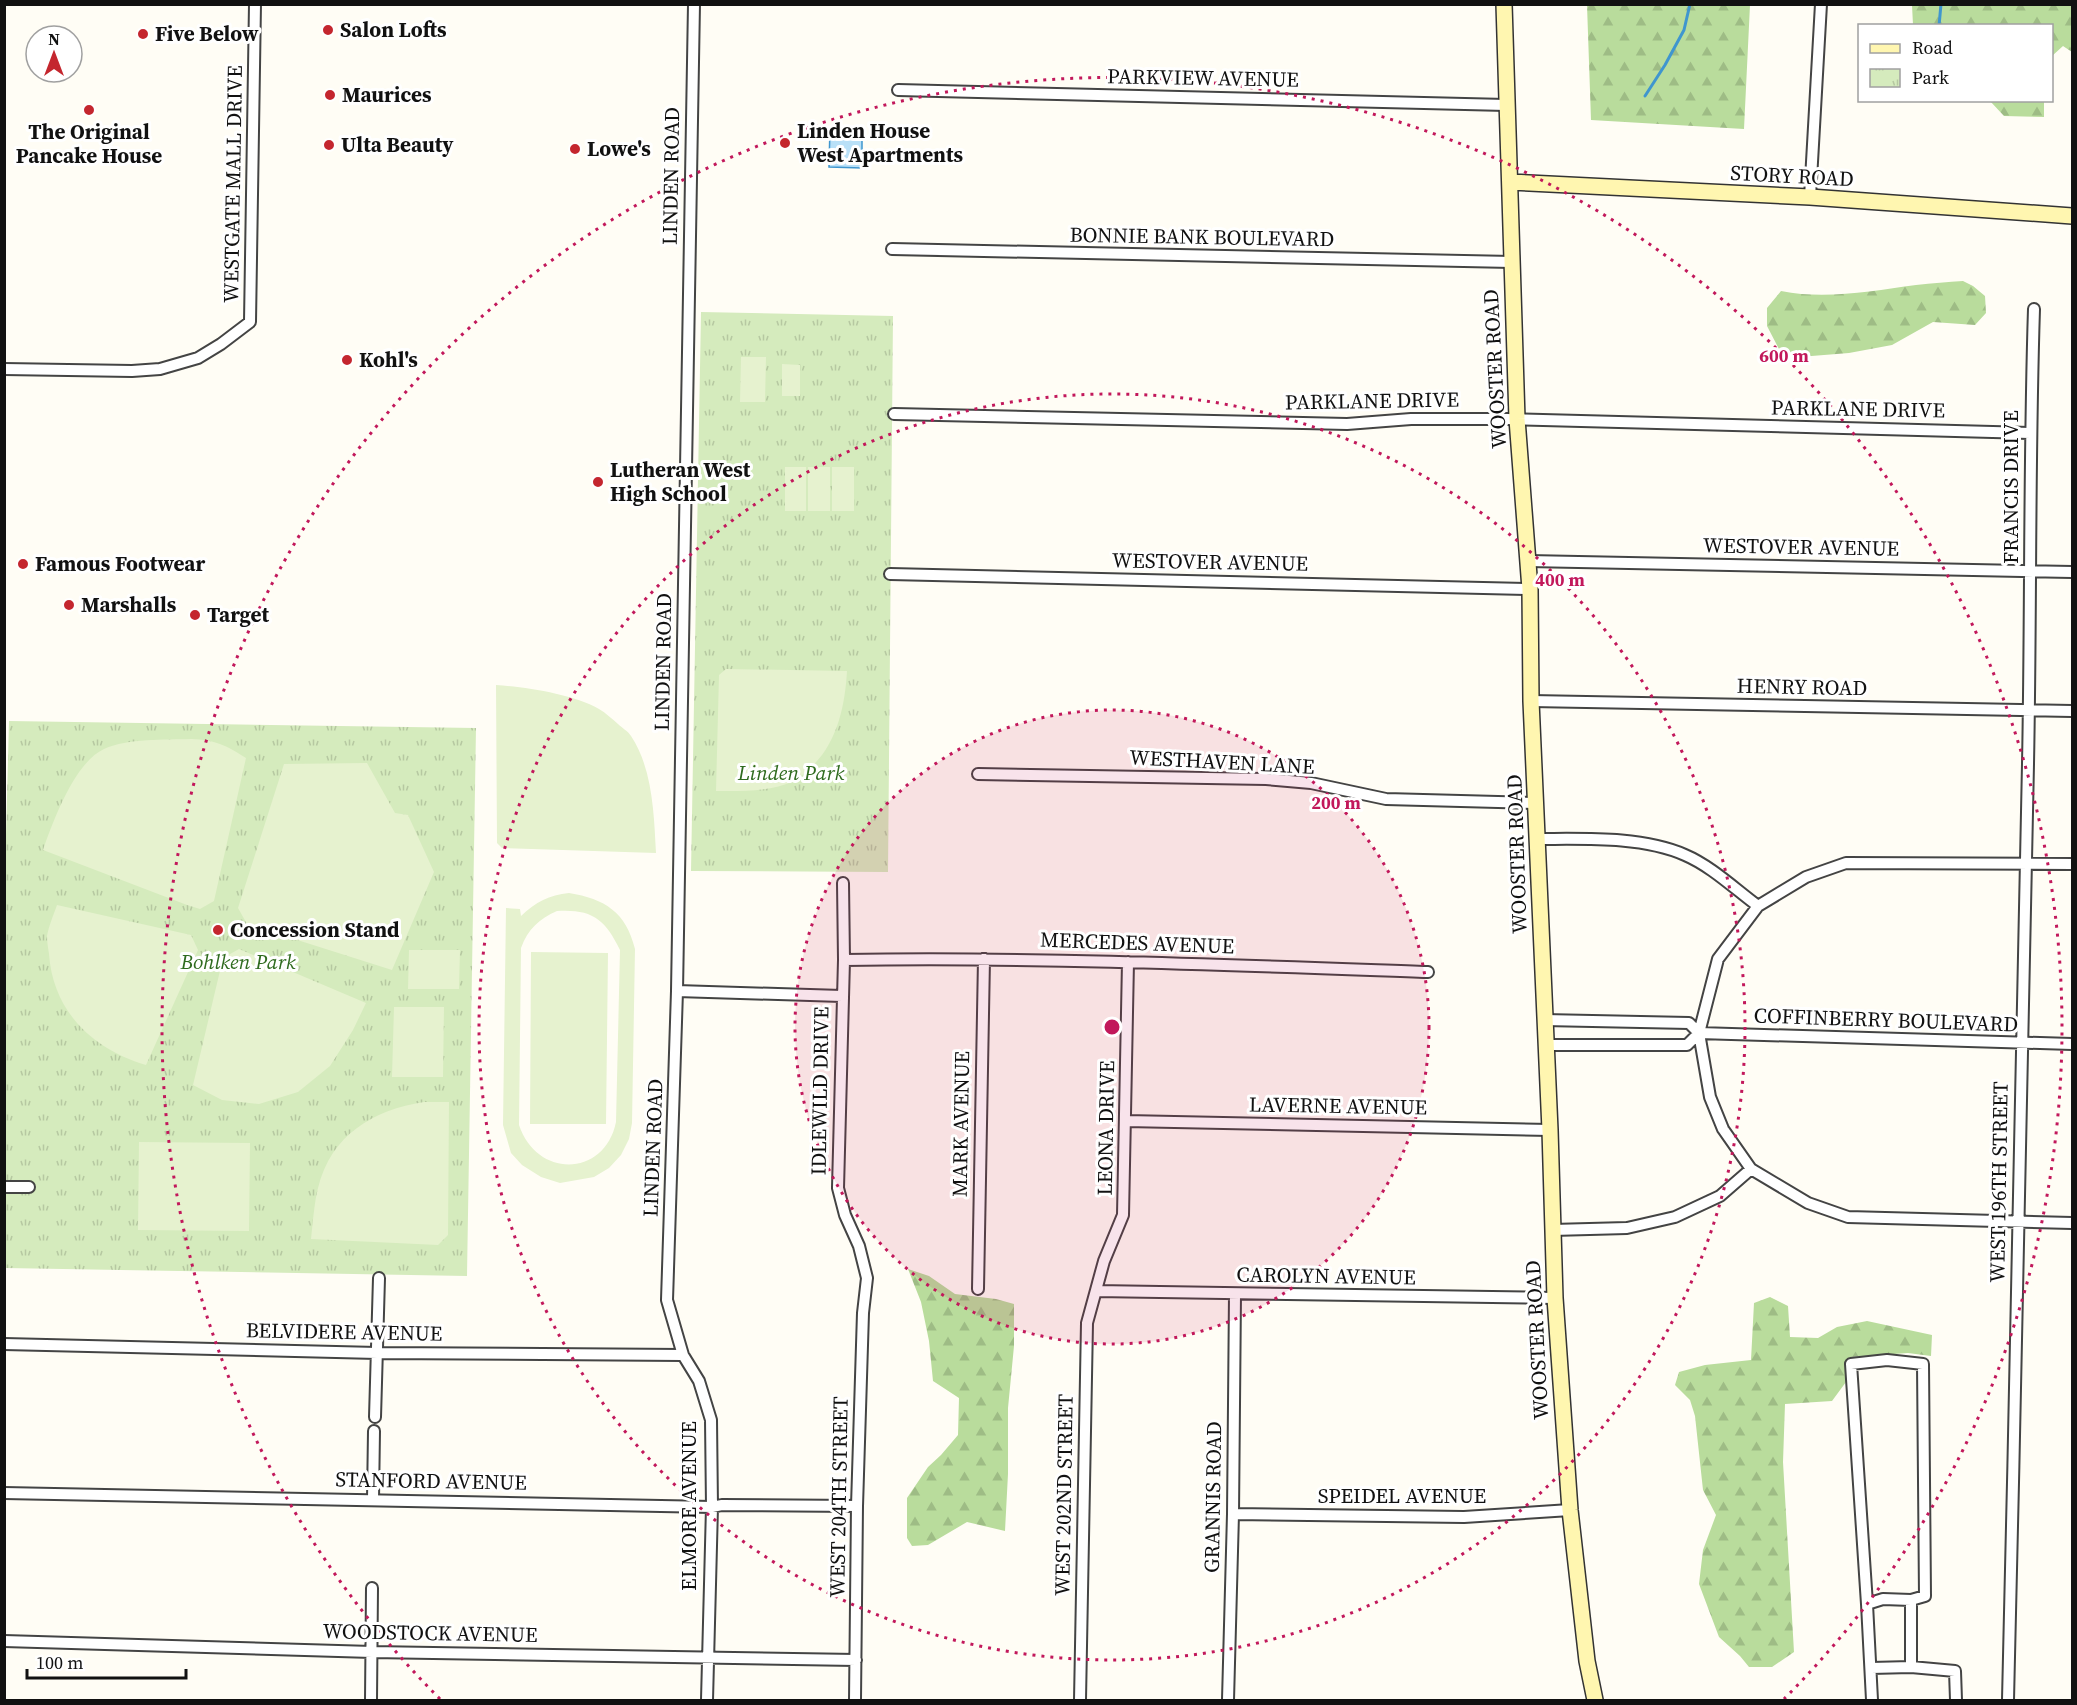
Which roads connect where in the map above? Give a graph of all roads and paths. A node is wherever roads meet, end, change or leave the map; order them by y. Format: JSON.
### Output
{"nodes":[{"id":1,"x":255,"y":4,"type":"edge"},
{"id":2,"x":694,"y":4,"type":"edge"},
{"id":3,"x":1504,"y":4,"type":"edge"},
{"id":4,"x":1821,"y":4,"type":"edge"},
{"id":5,"x":898,"y":90,"type":"dead end"},
{"id":6,"x":1506,"y":105,"type":"junction"},
{"id":7,"x":1510,"y":183,"type":"junction"},
{"id":8,"x":1810,"y":196,"type":"junction"},
{"id":9,"x":2073,"y":216,"type":"edge"},
{"id":10,"x":892,"y":249,"type":"dead end"},
{"id":11,"x":1512,"y":262,"type":"junction"},
{"id":12,"x":2034,"y":309,"type":"dead end"},
{"id":13,"x":4,"y":369,"type":"edge"},
{"id":14,"x":894,"y":414,"type":"dead end"},
{"id":15,"x":1518,"y":420,"type":"junction"},
{"id":16,"x":2030,"y":433,"type":"junction"},
{"id":17,"x":1528,"y":561,"type":"junction"},
{"id":18,"x":2031,"y":571,"type":"junction"},
{"id":19,"x":2073,"y":572,"type":"edge"},
{"id":20,"x":890,"y":574,"type":"dead end"},
{"id":21,"x":1530,"y":589,"type":"junction"},
{"id":22,"x":2029,"y":664,"type":"joint"},
{"id":23,"x":1531,"y":701,"type":"junction"},
{"id":24,"x":2029,"y":711,"type":"junction"},
{"id":25,"x":2073,"y":711,"type":"edge"},
{"id":26,"x":978,"y":774,"type":"dead end"},
{"id":27,"x":1536,"y":803,"type":"junction"},
{"id":28,"x":1537,"y":839,"type":"junction"},
{"id":29,"x":2026,"y":863,"type":"junction"},
{"id":30,"x":2073,"y":864,"type":"edge"},
{"id":31,"x":843,"y":883,"type":"dead end"},
{"id":32,"x":1758,"y":906,"type":"junction"},
{"id":33,"x":984,"y":959,"type":"junction"},
{"id":34,"x":844,"y":960,"type":"junction"},
{"id":35,"x":1128,"y":962,"type":"junction"},
{"id":36,"x":1428,"y":972,"type":"dead end"},
{"id":37,"x":677,"y":991,"type":"junction"},
{"id":38,"x":842,"y":996,"type":"junction"},
{"id":39,"x":1544,"y":1020,"type":"junction"},
{"id":40,"x":1699,"y":1034,"type":"junction"},
{"id":41,"x":2022,"y":1044,"type":"junction"},
{"id":42,"x":2073,"y":1044,"type":"edge"},
{"id":43,"x":1546,"y":1045,"type":"junction"},
{"id":44,"x":1126,"y":1121,"type":"junction"},
{"id":45,"x":1550,"y":1131,"type":"junction"},
{"id":46,"x":1751,"y":1169,"type":"junction"},
{"id":47,"x":4,"y":1187,"type":"edge"},
{"id":48,"x":29,"y":1187,"type":"dead end"},
{"id":49,"x":2018,"y":1222,"type":"junction"},
{"id":50,"x":2073,"y":1223,"type":"edge"},
{"id":51,"x":1552,"y":1230,"type":"junction"},
{"id":52,"x":379,"y":1278,"type":"dead end"},
{"id":53,"x":978,"y":1289,"type":"dead end"},
{"id":54,"x":1096,"y":1291,"type":"junction"},
{"id":55,"x":1235,"y":1294,"type":"junction"},
{"id":56,"x":865,"y":1295,"type":"joint"},
{"id":57,"x":1555,"y":1298,"type":"junction"},
{"id":58,"x":672,"y":1319,"type":"joint"},
{"id":59,"x":4,"y":1344,"type":"edge"},
{"id":60,"x":377,"y":1353,"type":"junction"},
{"id":61,"x":683,"y":1355,"type":"junction"},
{"id":62,"x":375,"y":1417,"type":"dead end"},
{"id":63,"x":374,"y":1431,"type":"dead end"},
{"id":64,"x":4,"y":1493,"type":"edge"},
{"id":65,"x":373,"y":1499,"type":"junction"},
{"id":66,"x":857,"y":1506,"type":"junction"},
{"id":67,"x":712,"y":1507,"type":"junction"},
{"id":68,"x":1570,"y":1510,"type":"junction"},
{"id":69,"x":1233,"y":1514,"type":"junction"},
{"id":70,"x":372,"y":1588,"type":"dead end"},
{"id":71,"x":1911,"y":1600,"type":"junction"},
{"id":72,"x":1867,"y":1604,"type":"junction"},
{"id":73,"x":4,"y":1641,"type":"edge"},
{"id":74,"x":372,"y":1652,"type":"junction"},
{"id":75,"x":708,"y":1658,"type":"junction"},
{"id":76,"x":856,"y":1660,"type":"junction"},
{"id":77,"x":1911,"y":1667,"type":"junction"},
{"id":78,"x":1870,"y":1668,"type":"junction"},
{"id":79,"x":371,"y":1701,"type":"edge"},
{"id":80,"x":707,"y":1701,"type":"edge"},
{"id":81,"x":855,"y":1701,"type":"edge"},
{"id":82,"x":1080,"y":1701,"type":"edge"},
{"id":83,"x":1228,"y":1701,"type":"edge"},
{"id":84,"x":1596,"y":1701,"type":"edge"},
{"id":85,"x":1872,"y":1701,"type":"edge"},
{"id":86,"x":1956,"y":1701,"type":"edge"},
{"id":87,"x":2008,"y":1701,"type":"edge"}],
"edges":[{"from":1,"to":13,"type":"street","name":"WESTGATE MALL DRIVE"},
{"from":2,"to":37,"type":"street","name":"LINDEN ROAD"},
{"from":3,"to":6,"type":"main road","name":"WOOSTER ROAD"},
{"from":4,"to":8,"type":"street"},
{"from":5,"to":6,"type":"street","name":"PARKVIEW AVENUE"},
{"from":6,"to":7,"type":"main road","name":"WOOSTER ROAD"},
{"from":7,"to":8,"type":"main road","name":"STORY ROAD"},
{"from":7,"to":11,"type":"main road","name":"WOOSTER ROAD"},
{"from":8,"to":9,"type":"main road","name":"STORY ROAD"},
{"from":10,"to":11,"type":"street","name":"BONNIE BANK BOULEVARD"},
{"from":11,"to":15,"type":"main road","name":"WOOSTER ROAD"},
{"from":12,"to":16,"type":"street","name":"FRANCIS DRIVE"},
{"from":14,"to":15,"type":"street","name":"PARKLANE DRIVE"},
{"from":15,"to":16,"type":"street","name":"PARKLANE DRIVE"},
{"from":15,"to":17,"type":"main road","name":"WOOSTER ROAD"},
{"from":16,"to":18,"type":"street","name":"FRANCIS DRIVE"},
{"from":17,"to":18,"type":"street","name":"WESTOVER AVENUE"},
{"from":17,"to":21,"type":"main road","name":"WOOSTER ROAD"},
{"from":18,"to":19,"type":"street","name":"WESTOVER AVENUE"},
{"from":18,"to":22,"type":"street","name":"FRANCIS DRIVE"},
{"from":20,"to":21,"type":"street","name":"WESTOVER AVENUE"},
{"from":21,"to":23,"type":"main road","name":"WOOSTER ROAD"},
{"from":22,"to":24,"type":"street","name":"WEST 196TH STREET"},
{"from":23,"to":24,"type":"street","name":"HENRY ROAD"},
{"from":23,"to":27,"type":"main road","name":"WOOSTER ROAD"},
{"from":24,"to":25,"type":"street","name":"HENRY ROAD"},
{"from":24,"to":29,"type":"street","name":"WEST 196TH STREET"},
{"from":26,"to":27,"type":"street","name":"WESTHAVEN LANE"},
{"from":27,"to":28,"type":"main road","name":"WOOSTER ROAD"},
{"from":28,"to":32,"type":"street"},
{"from":28,"to":39,"type":"main road","name":"WOOSTER ROAD"},
{"from":29,"to":30,"type":"street"},
{"from":29,"to":32,"type":"street"},
{"from":29,"to":41,"type":"street","name":"WEST 196TH STREET"},
{"from":31,"to":34,"type":"street","name":"IDLEWILD DRIVE"},
{"from":32,"to":40,"type":"street"},
{"from":33,"to":34,"type":"street","name":"MERCEDES AVENUE"},
{"from":33,"to":35,"type":"street","name":"MERCEDES AVENUE"},
{"from":33,"to":53,"type":"street","name":"MARK AVENUE"},
{"from":34,"to":38,"type":"street","name":"IDLEWILD DRIVE"},
{"from":35,"to":36,"type":"street","name":"MERCEDES AVENUE"},
{"from":35,"to":44,"type":"street","name":"LEONA DRIVE"},
{"from":37,"to":38,"type":"street"},
{"from":37,"to":58,"type":"street","name":"LINDEN ROAD"},
{"from":38,"to":56,"type":"street","name":"IDLEWILD DRIVE"},
{"from":39,"to":40,"type":"street","name":"COFFINBERRY BOULEVARD"},
{"from":39,"to":43,"type":"main road","name":"WOOSTER ROAD"},
{"from":40,"to":41,"type":"street","name":"COFFINBERRY BOULEVARD"},
{"from":40,"to":43,"type":"street","name":"COFFINBERRY BOULEVARD"},
{"from":40,"to":46,"type":"street"},
{"from":41,"to":42,"type":"street","name":"COFFINBERRY BOULEVARD"},
{"from":41,"to":49,"type":"street","name":"WEST 196TH STREET"},
{"from":43,"to":45,"type":"main road","name":"WOOSTER ROAD"},
{"from":44,"to":45,"type":"street","name":"LAVERNE AVENUE"},
{"from":44,"to":54,"type":"street","name":"LEONA DRIVE"},
{"from":45,"to":51,"type":"main road","name":"WOOSTER ROAD"},
{"from":46,"to":49,"type":"street"},
{"from":46,"to":51,"type":"street"},
{"from":47,"to":48,"type":"street"},
{"from":49,"to":50,"type":"street"},
{"from":49,"to":87,"type":"street","name":"WEST 196TH STREET"},
{"from":51,"to":57,"type":"main road","name":"WOOSTER ROAD"},
{"from":52,"to":60,"type":"street"},
{"from":54,"to":55,"type":"street","name":"CAROLYN AVENUE"},
{"from":54,"to":82,"type":"street","name":"WEST 202ND STREET"},
{"from":55,"to":57,"type":"street","name":"CAROLYN AVENUE"},
{"from":55,"to":69,"type":"street","name":"GRANNIS ROAD"},
{"from":56,"to":66,"type":"street","name":"WEST 204TH STREET"},
{"from":57,"to":68,"type":"main road","name":"WOOSTER ROAD"},
{"from":58,"to":61,"type":"street","name":"ELMORE AVENUE"},
{"from":59,"to":60,"type":"street","name":"BELVIDERE AVENUE"},
{"from":60,"to":61,"type":"street","name":"BELVIDERE AVENUE"},
{"from":60,"to":62,"type":"street"},
{"from":61,"to":67,"type":"street","name":"ELMORE AVENUE"},
{"from":63,"to":65,"type":"street"},
{"from":64,"to":65,"type":"street","name":"STANFORD AVENUE"},
{"from":65,"to":67,"type":"street","name":"STANFORD AVENUE"},
{"from":66,"to":67,"type":"street","name":"STANFORD AVENUE"},
{"from":66,"to":76,"type":"street","name":"WEST 204TH STREET"},
{"from":67,"to":75,"type":"street","name":"ELMORE AVENUE"},
{"from":68,"to":69,"type":"street","name":"SPEIDEL AVENUE"},
{"from":68,"to":84,"type":"main road","name":"WOOSTER ROAD"},
{"from":69,"to":83,"type":"street","name":"GRANNIS ROAD"},
{"from":70,"to":74,"type":"street"},
{"from":71,"to":72,"type":"street"},
{"from":71,"to":72,"type":"street"},
{"from":71,"to":77,"type":"street"},
{"from":72,"to":78,"type":"street"},
{"from":73,"to":74,"type":"street","name":"WOODSTOCK AVENUE"},
{"from":74,"to":75,"type":"street","name":"WOODSTOCK AVENUE"},
{"from":74,"to":79,"type":"street"},
{"from":75,"to":76,"type":"street","name":"WOODSTOCK AVENUE"},
{"from":75,"to":80,"type":"street","name":"ELMORE AVENUE"},
{"from":76,"to":81,"type":"street","name":"WEST 204TH STREET"},
{"from":77,"to":78,"type":"street"},
{"from":77,"to":86,"type":"street"},
{"from":78,"to":85,"type":"street"}]}
